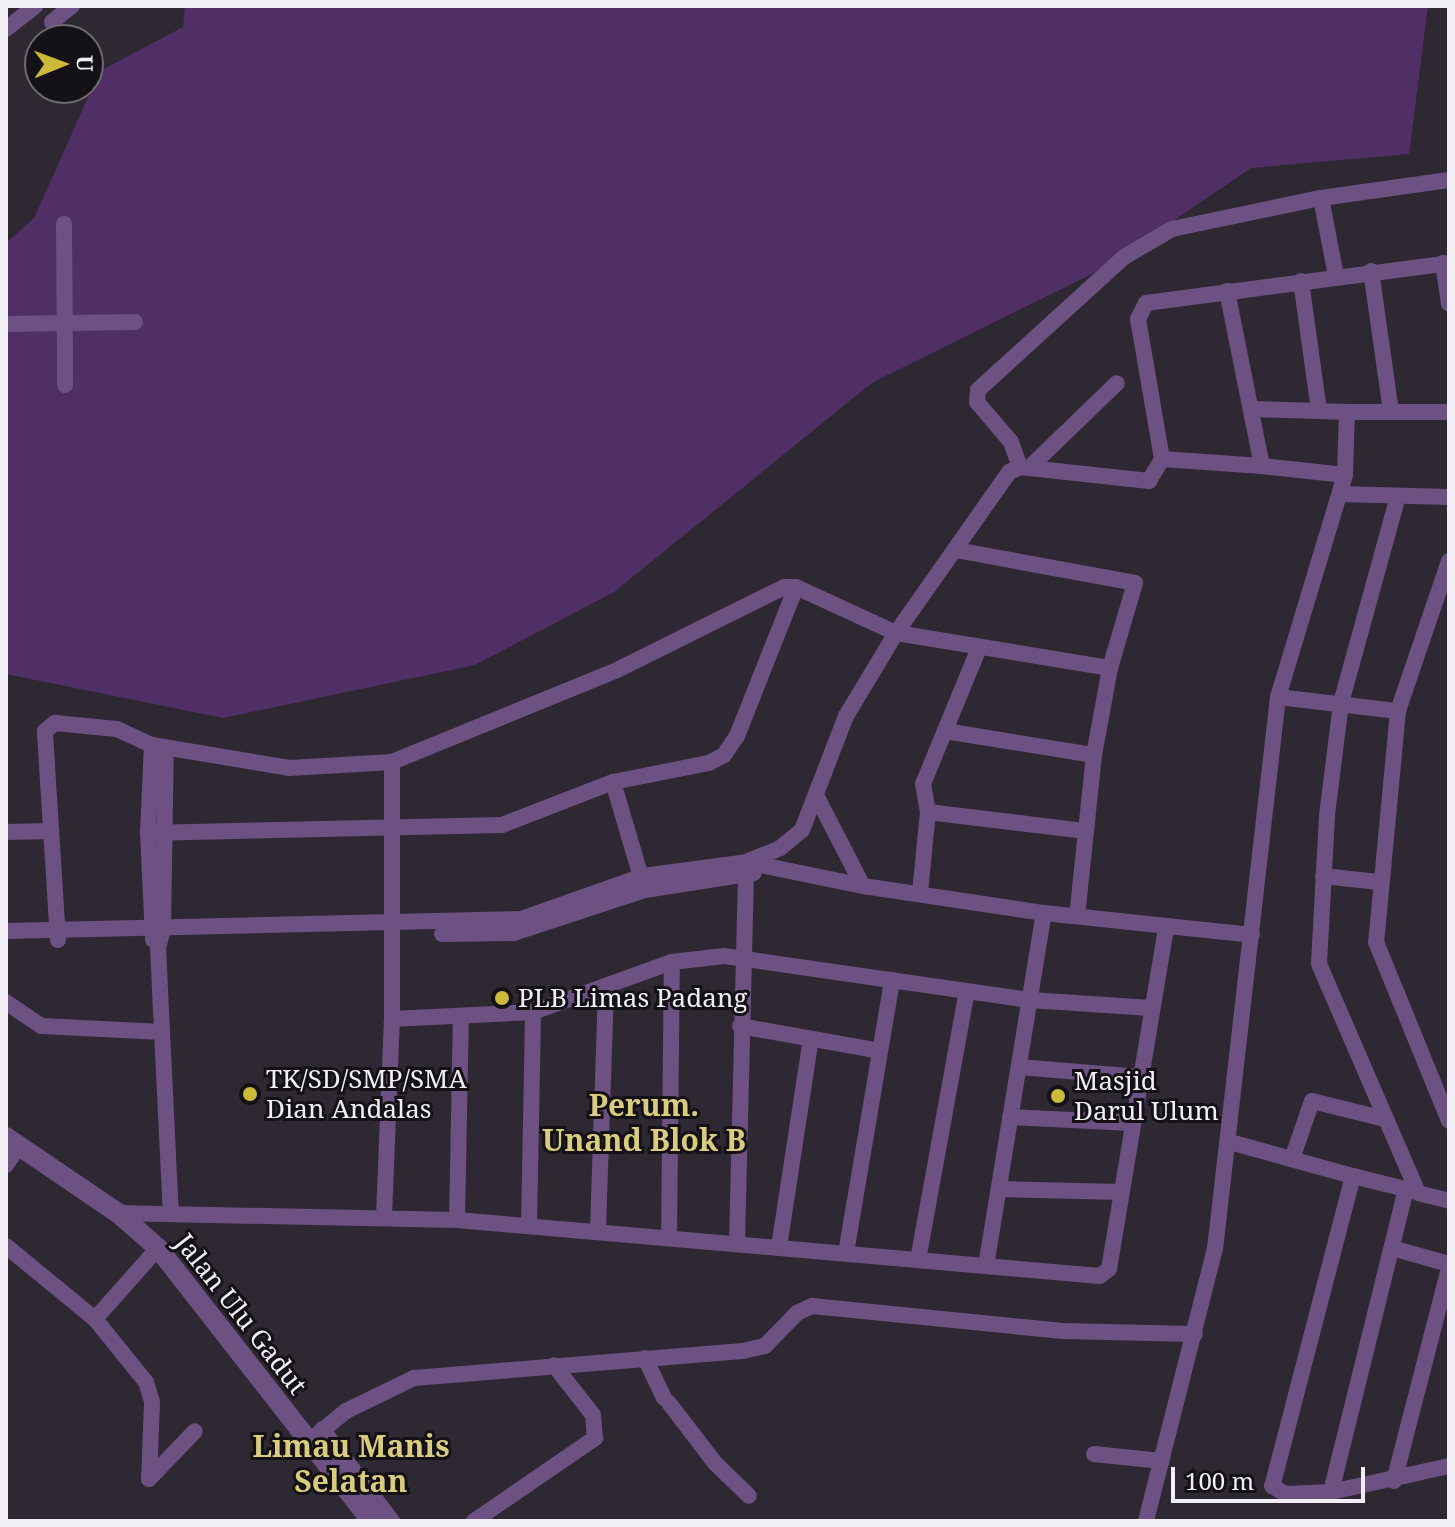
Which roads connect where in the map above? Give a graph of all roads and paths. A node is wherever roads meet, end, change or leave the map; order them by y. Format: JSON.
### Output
{"nodes":[{"id":1,"x":35,"y":6,"type":"edge"},
{"id":2,"x":72,"y":6,"type":"edge"},
{"id":3,"x":52,"y":22,"type":"dead end"},
{"id":4,"x":6,"y":29,"type":"edge"},
{"id":5,"x":1449,"y":180,"type":"edge"},
{"id":6,"x":1321,"y":198,"type":"junction"},
{"id":7,"x":64,"y":224,"type":"dead end"},
{"id":8,"x":1446,"y":263,"type":"edge"},
{"id":9,"x":1371,"y":271,"type":"junction"},
{"id":10,"x":1336,"y":276,"type":"junction"},
{"id":11,"x":1301,"y":281,"type":"junction"},
{"id":12,"x":1227,"y":291,"type":"junction"},
{"id":13,"x":1449,"y":304,"type":"edge"},
{"id":14,"x":135,"y":322,"type":"dead end"},
{"id":15,"x":6,"y":324,"type":"edge"},
{"id":16,"x":63,"y":325,"type":"junction"},
{"id":17,"x":1117,"y":383,"type":"dead end"},
{"id":18,"x":65,"y":385,"type":"dead end"},
{"id":19,"x":1252,"y":409,"type":"junction"},
{"id":20,"x":1319,"y":411,"type":"junction"},
{"id":21,"x":1391,"y":411,"type":"junction"},
{"id":22,"x":1347,"y":412,"type":"junction"},
{"id":23,"x":1449,"y":412,"type":"edge"},
{"id":24,"x":1162,"y":459,"type":"junction"},
{"id":25,"x":1262,"y":466,"type":"junction"},
{"id":26,"x":1024,"y":467,"type":"junction"},
{"id":27,"x":1345,"y":475,"type":"junction"},
{"id":28,"x":1341,"y":494,"type":"junction"},
{"id":29,"x":1398,"y":496,"type":"junction"},
{"id":30,"x":1449,"y":497,"type":"edge"},
{"id":31,"x":956,"y":550,"type":"junction"},
{"id":32,"x":1449,"y":561,"type":"edge"},
{"id":33,"x":796,"y":587,"type":"junction"},
{"id":34,"x":896,"y":633,"type":"junction"},
{"id":35,"x":979,"y":648,"type":"junction"},
{"id":36,"x":1110,"y":668,"type":"junction"},
{"id":37,"x":1278,"y":697,"type":"junction"},
{"id":38,"x":1341,"y":703,"type":"junction"},
{"id":39,"x":1398,"y":711,"type":"junction"},
{"id":40,"x":945,"y":731,"type":"junction"},
{"id":41,"x":159,"y":746,"type":"junction"},
{"id":42,"x":1094,"y":755,"type":"junction"},
{"id":43,"x":392,"y":762,"type":"junction"},
{"id":44,"x":613,"y":782,"type":"junction"},
{"id":45,"x":818,"y":799,"type":"junction"},
{"id":46,"x":928,"y":812,"type":"junction"},
{"id":47,"x":395,"y":826,"type":"junction"},
{"id":48,"x":51,"y":831,"type":"junction"},
{"id":49,"x":1084,"y":831,"type":"junction"},
{"id":50,"x":6,"y":832,"type":"edge"},
{"id":51,"x":155,"y":833,"type":"junction"},
{"id":52,"x":746,"y":869,"type":"junction"},
{"id":53,"x":1323,"y":876,"type":"junction"},
{"id":54,"x":1379,"y":882,"type":"junction"},
{"id":55,"x":644,"y":883,"type":"junction"},
{"id":56,"x":863,"y":886,"type":"junction"},
{"id":57,"x":920,"y":893,"type":"junction"},
{"id":58,"x":1044,"y":913,"type":"junction"},
{"id":59,"x":1077,"y":916,"type":"junction"},
{"id":60,"x":1166,"y":927,"type":"junction"},
{"id":61,"x":393,"y":930,"type":"junction"},
{"id":62,"x":6,"y":931,"type":"edge"},
{"id":63,"x":58,"y":935,"type":"junction"},
{"id":64,"x":1252,"y":935,"type":"junction"},
{"id":65,"x":158,"y":937,"type":"junction"},
{"id":66,"x":6,"y":940,"type":"edge"},
{"id":67,"x":744,"y":956,"type":"junction"},
{"id":68,"x":672,"y":962,"type":"junction"},
{"id":69,"x":892,"y":980,"type":"junction"},
{"id":70,"x":606,"y":986,"type":"junction"},
{"id":71,"x":967,"y":991,"type":"junction"},
{"id":72,"x":1030,"y":1000,"type":"junction"},
{"id":73,"x":6,"y":1002,"type":"edge"},
{"id":74,"x":1151,"y":1008,"type":"junction"},
{"id":75,"x":533,"y":1012,"type":"junction"},
{"id":76,"x":461,"y":1017,"type":"junction"},
{"id":77,"x":392,"y":1019,"type":"junction"},
{"id":78,"x":740,"y":1026,"type":"junction"},
{"id":79,"x":162,"y":1032,"type":"junction"},
{"id":80,"x":811,"y":1039,"type":"junction"},
{"id":81,"x":880,"y":1051,"type":"junction"},
{"id":82,"x":1019,"y":1067,"type":"junction"},
{"id":83,"x":1140,"y":1077,"type":"junction"},
{"id":84,"x":1010,"y":1117,"type":"junction"},
{"id":85,"x":1385,"y":1119,"type":"junction"},
{"id":86,"x":1449,"y":1121,"type":"edge"},
{"id":87,"x":1132,"y":1123,"type":"junction"},
{"id":88,"x":12,"y":1142,"type":"edge"},
{"id":89,"x":1230,"y":1142,"type":"junction"},
{"id":90,"x":1292,"y":1159,"type":"junction"},
{"id":91,"x":6,"y":1165,"type":"edge"},
{"id":92,"x":1353,"y":1176,"type":"junction"},
{"id":93,"x":999,"y":1189,"type":"junction"},
{"id":94,"x":1412,"y":1191,"type":"junction"},
{"id":95,"x":1121,"y":1192,"type":"junction"},
{"id":96,"x":1449,"y":1201,"type":"edge"},
{"id":97,"x":118,"y":1213,"type":"junction"},
{"id":98,"x":171,"y":1214,"type":"junction"},
{"id":99,"x":384,"y":1216,"type":"junction"},
{"id":100,"x":457,"y":1220,"type":"junction"},
{"id":101,"x":529,"y":1225,"type":"junction"},
{"id":102,"x":598,"y":1230,"type":"junction"},
{"id":103,"x":669,"y":1237,"type":"junction"},
{"id":104,"x":737,"y":1243,"type":"junction"},
{"id":105,"x":6,"y":1246,"type":"edge"},
{"id":106,"x":779,"y":1247,"type":"junction"},
{"id":107,"x":158,"y":1248,"type":"junction"},
{"id":108,"x":1392,"y":1248,"type":"junction"},
{"id":109,"x":846,"y":1253,"type":"junction"},
{"id":110,"x":918,"y":1260,"type":"junction"},
{"id":111,"x":986,"y":1266,"type":"junction"},
{"id":112,"x":1449,"y":1266,"type":"edge"},
{"id":113,"x":95,"y":1319,"type":"junction"},
{"id":114,"x":1195,"y":1334,"type":"junction"},
{"id":115,"x":645,"y":1358,"type":"junction"},
{"id":116,"x":554,"y":1365,"type":"junction"},
{"id":117,"x":195,"y":1431,"type":"dead end"},
{"id":118,"x":315,"y":1436,"type":"junction"},
{"id":119,"x":1094,"y":1454,"type":"dead end"},
{"id":120,"x":1162,"y":1461,"type":"junction"},
{"id":121,"x":1449,"y":1466,"type":"edge"},
{"id":122,"x":1394,"y":1481,"type":"junction"},
{"id":123,"x":1331,"y":1492,"type":"junction"},
{"id":124,"x":749,"y":1496,"type":"dead end"},
{"id":125,"x":371,"y":1521,"type":"edge"},
{"id":126,"x":392,"y":1521,"type":"edge"},
{"id":127,"x":474,"y":1521,"type":"edge"},
{"id":128,"x":1146,"y":1521,"type":"edge"}],
"edges":[{"from":1,"to":4,"type":"street"},
{"from":2,"to":3,"type":"street"},
{"from":5,"to":6,"type":"street"},
{"from":6,"to":10,"type":"street"},
{"from":6,"to":26,"type":"street"},
{"from":7,"to":16,"type":"street"},
{"from":8,"to":9,"type":"street"},
{"from":8,"to":13,"type":"street"},
{"from":9,"to":10,"type":"street"},
{"from":9,"to":21,"type":"street"},
{"from":10,"to":11,"type":"street"},
{"from":11,"to":12,"type":"street"},
{"from":11,"to":20,"type":"street"},
{"from":12,"to":19,"type":"street"},
{"from":12,"to":24,"type":"street"},
{"from":14,"to":16,"type":"street"},
{"from":15,"to":16,"type":"street"},
{"from":16,"to":18,"type":"street"},
{"from":17,"to":26,"type":"street"},
{"from":19,"to":20,"type":"street"},
{"from":19,"to":25,"type":"street"},
{"from":20,"to":22,"type":"street"},
{"from":21,"to":22,"type":"street"},
{"from":21,"to":23,"type":"street"},
{"from":22,"to":27,"type":"street"},
{"from":24,"to":25,"type":"street"},
{"from":24,"to":26,"type":"street"},
{"from":25,"to":27,"type":"street"},
{"from":26,"to":31,"type":"street"},
{"from":27,"to":28,"type":"street"},
{"from":28,"to":29,"type":"street"},
{"from":28,"to":37,"type":"street"},
{"from":29,"to":30,"type":"street"},
{"from":29,"to":38,"type":"street"},
{"from":31,"to":34,"type":"street"},
{"from":31,"to":36,"type":"street"},
{"from":32,"to":39,"type":"street"},
{"from":33,"to":34,"type":"street"},
{"from":33,"to":43,"type":"street"},
{"from":33,"to":44,"type":"street"},
{"from":34,"to":35,"type":"street"},
{"from":34,"to":45,"type":"street"},
{"from":35,"to":36,"type":"street"},
{"from":35,"to":40,"type":"street"},
{"from":36,"to":42,"type":"street"},
{"from":37,"to":38,"type":"street"},
{"from":37,"to":64,"type":"street"},
{"from":38,"to":39,"type":"street"},
{"from":38,"to":53,"type":"street"},
{"from":39,"to":54,"type":"street"},
{"from":40,"to":42,"type":"street"},
{"from":40,"to":46,"type":"street"},
{"from":41,"to":43,"type":"street"},
{"from":41,"to":48,"type":"street"},
{"from":41,"to":51,"type":"street"},
{"from":42,"to":49,"type":"street"},
{"from":43,"to":47,"type":"street"},
{"from":44,"to":47,"type":"street"},
{"from":44,"to":55,"type":"street"},
{"from":45,"to":52,"type":"street"},
{"from":45,"to":56,"type":"street"},
{"from":46,"to":49,"type":"street"},
{"from":46,"to":57,"type":"street"},
{"from":47,"to":51,"type":"street"},
{"from":47,"to":61,"type":"street"},
{"from":48,"to":50,"type":"street"},
{"from":48,"to":63,"type":"street"},
{"from":49,"to":59,"type":"street"},
{"from":51,"to":65,"type":"street"},
{"from":52,"to":55,"type":"street"},
{"from":52,"to":56,"type":"street"},
{"from":52,"to":67,"type":"street"},
{"from":53,"to":54,"type":"street"},
{"from":53,"to":85,"type":"street"},
{"from":54,"to":86,"type":"street"},
{"from":55,"to":61,"type":"street"},
{"from":56,"to":57,"type":"street"},
{"from":57,"to":58,"type":"street"},
{"from":58,"to":59,"type":"street"},
{"from":58,"to":72,"type":"street"},
{"from":59,"to":60,"type":"street"},
{"from":60,"to":64,"type":"street"},
{"from":60,"to":74,"type":"street"},
{"from":61,"to":65,"type":"street"},
{"from":61,"to":77,"type":"street"},
{"from":62,"to":63,"type":"street"},
{"from":63,"to":65,"type":"street"},
{"from":63,"to":66,"type":"street"},
{"from":64,"to":89,"type":"street"},
{"from":65,"to":79,"type":"street"},
{"from":67,"to":68,"type":"street"},
{"from":67,"to":69,"type":"street"},
{"from":67,"to":78,"type":"street"},
{"from":68,"to":70,"type":"street"},
{"from":68,"to":103,"type":"street"},
{"from":69,"to":71,"type":"street"},
{"from":69,"to":81,"type":"street"},
{"from":70,"to":75,"type":"street"},
{"from":70,"to":102,"type":"street"},
{"from":71,"to":72,"type":"street"},
{"from":71,"to":110,"type":"street"},
{"from":72,"to":74,"type":"street"},
{"from":72,"to":82,"type":"street"},
{"from":73,"to":79,"type":"street"},
{"from":74,"to":83,"type":"street"},
{"from":75,"to":76,"type":"street"},
{"from":75,"to":101,"type":"street"},
{"from":76,"to":77,"type":"street"},
{"from":76,"to":100,"type":"street"},
{"from":77,"to":99,"type":"street"},
{"from":78,"to":80,"type":"street"},
{"from":78,"to":104,"type":"street"},
{"from":79,"to":98,"type":"street"},
{"from":80,"to":81,"type":"street"},
{"from":80,"to":106,"type":"street"},
{"from":81,"to":109,"type":"street"},
{"from":82,"to":83,"type":"street"},
{"from":82,"to":84,"type":"street"},
{"from":83,"to":87,"type":"street"},
{"from":84,"to":87,"type":"street"},
{"from":84,"to":93,"type":"street"},
{"from":85,"to":90,"type":"street"},
{"from":85,"to":94,"type":"street"},
{"from":87,"to":95,"type":"street"},
{"from":88,"to":91,"type":"street"},
{"from":88,"to":97,"type":"street","name":"Jalan Ulu Gadut"},
{"from":89,"to":90,"type":"street"},
{"from":89,"to":114,"type":"street"},
{"from":90,"to":92,"type":"street"},
{"from":92,"to":94,"type":"street"},
{"from":92,"to":123,"type":"street"},
{"from":93,"to":95,"type":"street"},
{"from":93,"to":111,"type":"street"},
{"from":94,"to":96,"type":"street"},
{"from":94,"to":108,"type":"street"},
{"from":95,"to":111,"type":"street"},
{"from":97,"to":98,"type":"street"},
{"from":97,"to":107,"type":"street","name":"Jalan Ulu Gadut"},
{"from":98,"to":99,"type":"street"},
{"from":99,"to":100,"type":"street"},
{"from":100,"to":101,"type":"street"},
{"from":101,"to":102,"type":"street"},
{"from":102,"to":103,"type":"street"},
{"from":103,"to":104,"type":"street"},
{"from":104,"to":106,"type":"street"},
{"from":105,"to":113,"type":"street"},
{"from":106,"to":109,"type":"street"},
{"from":107,"to":113,"type":"street"},
{"from":107,"to":118,"type":"street","name":"Jalan Ulu Gadut"},
{"from":108,"to":112,"type":"street"},
{"from":108,"to":123,"type":"street"},
{"from":109,"to":110,"type":"street"},
{"from":110,"to":111,"type":"street"},
{"from":112,"to":122,"type":"street"},
{"from":113,"to":117,"type":"street"},
{"from":114,"to":115,"type":"street"},
{"from":114,"to":120,"type":"street"},
{"from":115,"to":116,"type":"street"},
{"from":115,"to":124,"type":"street"},
{"from":116,"to":118,"type":"street"},
{"from":116,"to":127,"type":"street"},
{"from":118,"to":125,"type":"street","name":"Jalan Ulu Gadut"},
{"from":118,"to":126,"type":"street"},
{"from":119,"to":120,"type":"street"},
{"from":120,"to":128,"type":"street"},
{"from":121,"to":122,"type":"street"},
{"from":122,"to":123,"type":"street"}]}
